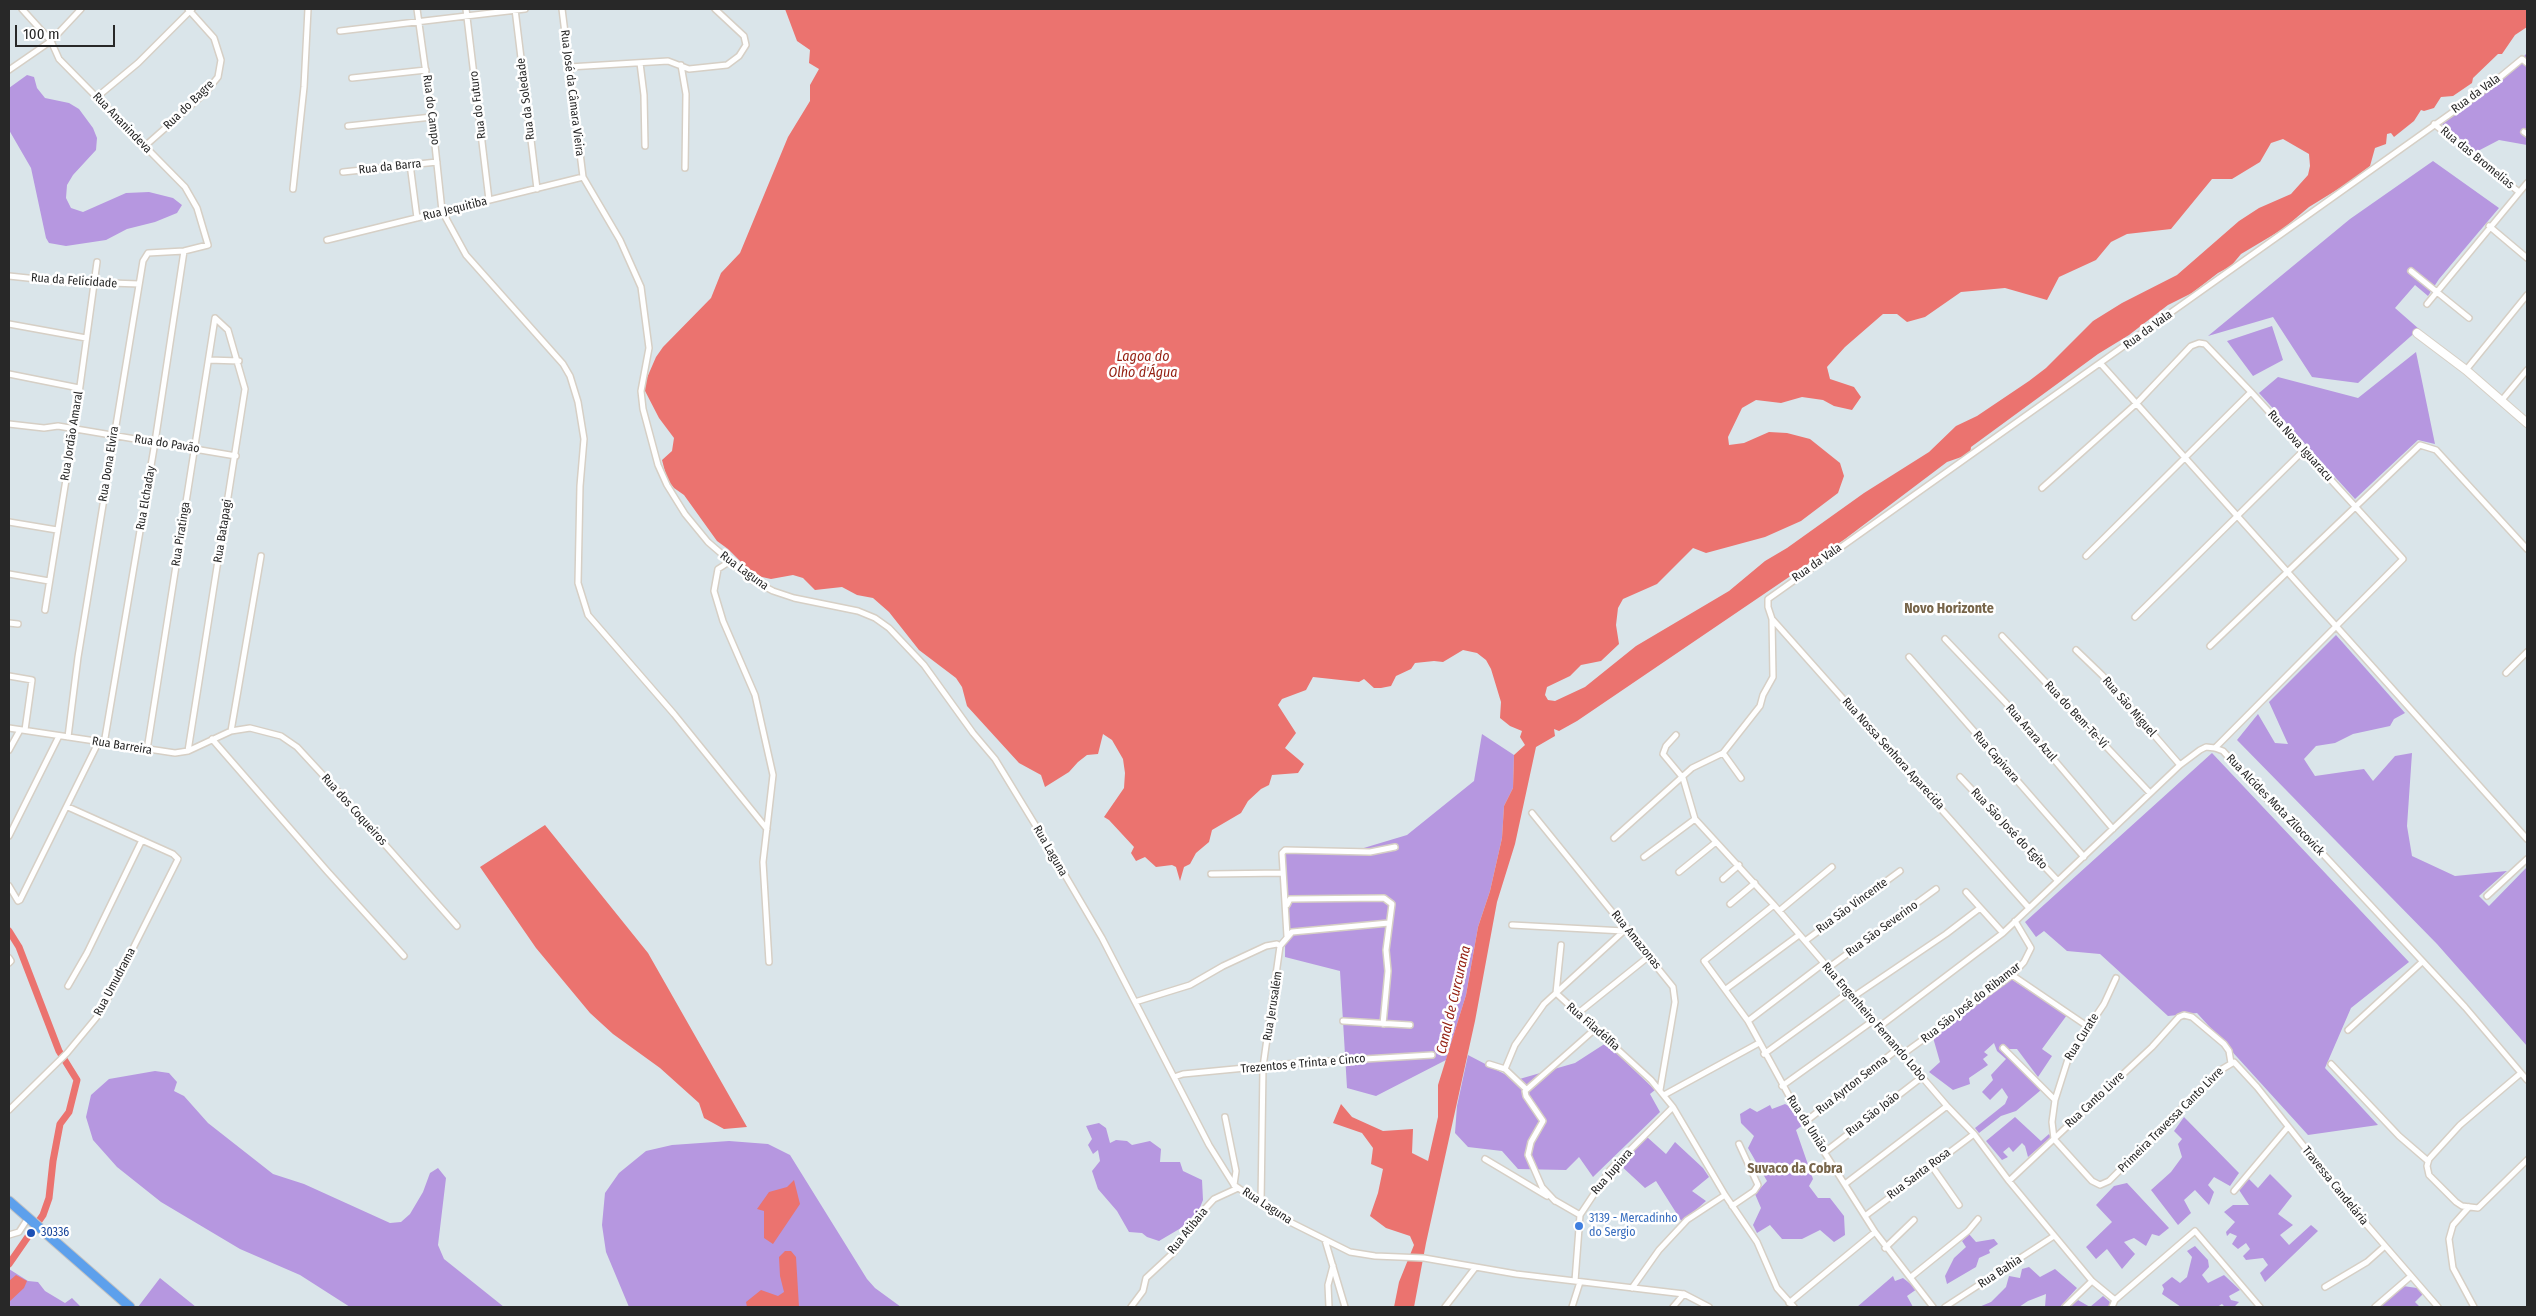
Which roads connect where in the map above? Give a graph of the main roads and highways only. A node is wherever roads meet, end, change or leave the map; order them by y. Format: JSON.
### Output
{"nodes":[{"id":1,"x":2417,"y":333,"type":"dead end"},
{"id":2,"x":2527,"y":423,"type":"edge"},
{"id":3,"x":9,"y":1200,"type":"edge"},
{"id":4,"x":130,"y":1307,"type":"edge"}],
"edges":[{"from":1,"to":2,"type":"main road"},
{"from":3,"to":4,"type":"main road"}]}
